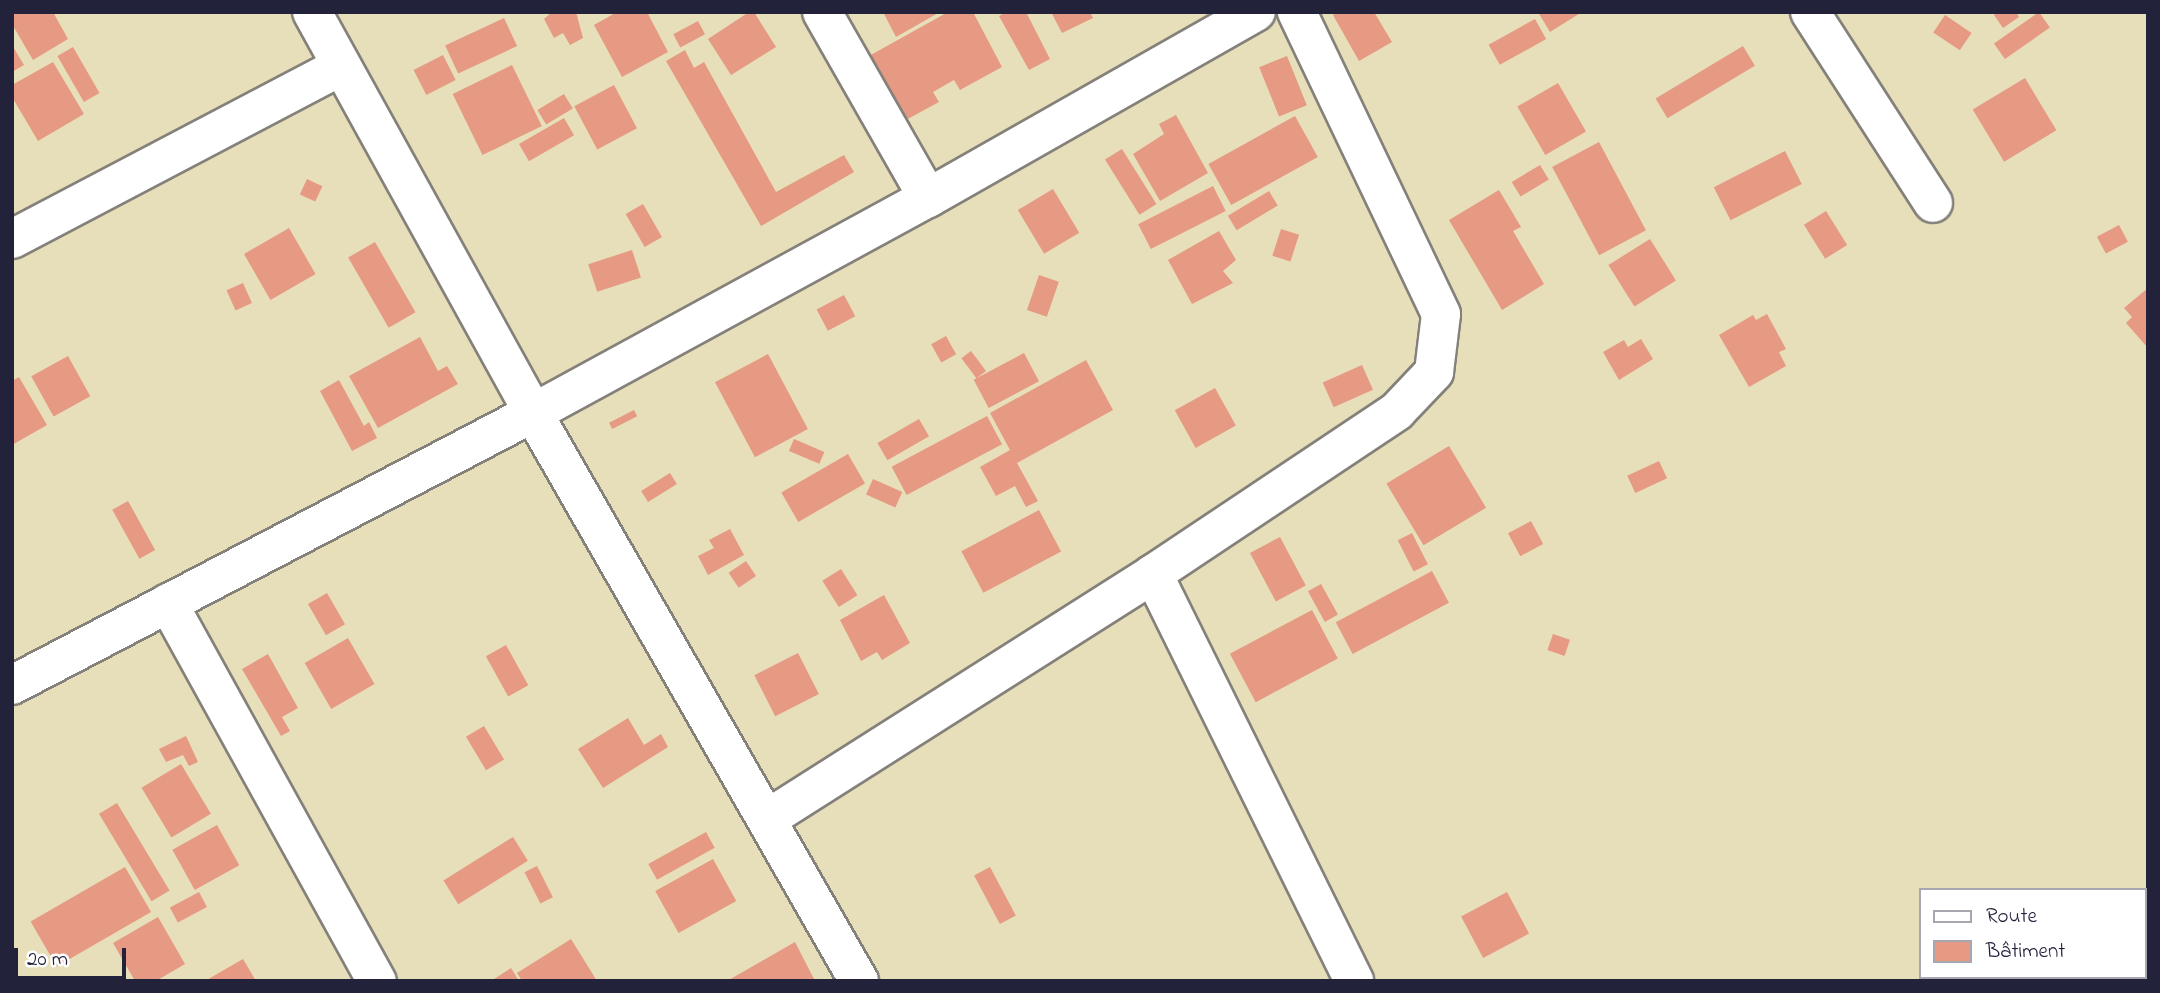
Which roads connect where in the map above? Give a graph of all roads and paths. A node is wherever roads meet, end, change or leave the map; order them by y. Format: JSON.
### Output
{"nodes":[{"id":1,"x":312,"y":12,"type":"edge"},
{"id":2,"x":822,"y":12,"type":"edge"},
{"id":3,"x":1256,"y":12,"type":"edge"},
{"id":4,"x":1297,"y":12,"type":"edge"},
{"id":5,"x":1810,"y":12,"type":"edge"},
{"id":6,"x":341,"y":66,"type":"junction"},
{"id":7,"x":928,"y":198,"type":"junction"},
{"id":8,"x":1933,"y":203,"type":"dead end"},
{"id":9,"x":12,"y":239,"type":"edge"},
{"id":10,"x":533,"y":413,"type":"junction"},
{"id":11,"x":1153,"y":574,"type":"junction"},
{"id":12,"x":168,"y":603,"type":"junction"},
{"id":13,"x":12,"y":685,"type":"edge"},
{"id":14,"x":767,"y":819,"type":"junction"},
{"id":15,"x":377,"y":981,"type":"edge"},
{"id":16,"x":859,"y":981,"type":"edge"},
{"id":17,"x":1354,"y":981,"type":"edge"}],
"edges":[{"from":1,"to":6,"type":"street"},
{"from":2,"to":7,"type":"street"},
{"from":3,"to":7,"type":"street"},
{"from":4,"to":11,"type":"street"},
{"from":5,"to":8,"type":"street"},
{"from":6,"to":9,"type":"street"},
{"from":6,"to":10,"type":"street"},
{"from":7,"to":10,"type":"street"},
{"from":10,"to":12,"type":"street"},
{"from":10,"to":14,"type":"street"},
{"from":11,"to":14,"type":"street"},
{"from":11,"to":17,"type":"street"},
{"from":12,"to":13,"type":"street"},
{"from":12,"to":15,"type":"street"},
{"from":14,"to":16,"type":"street"}]}
